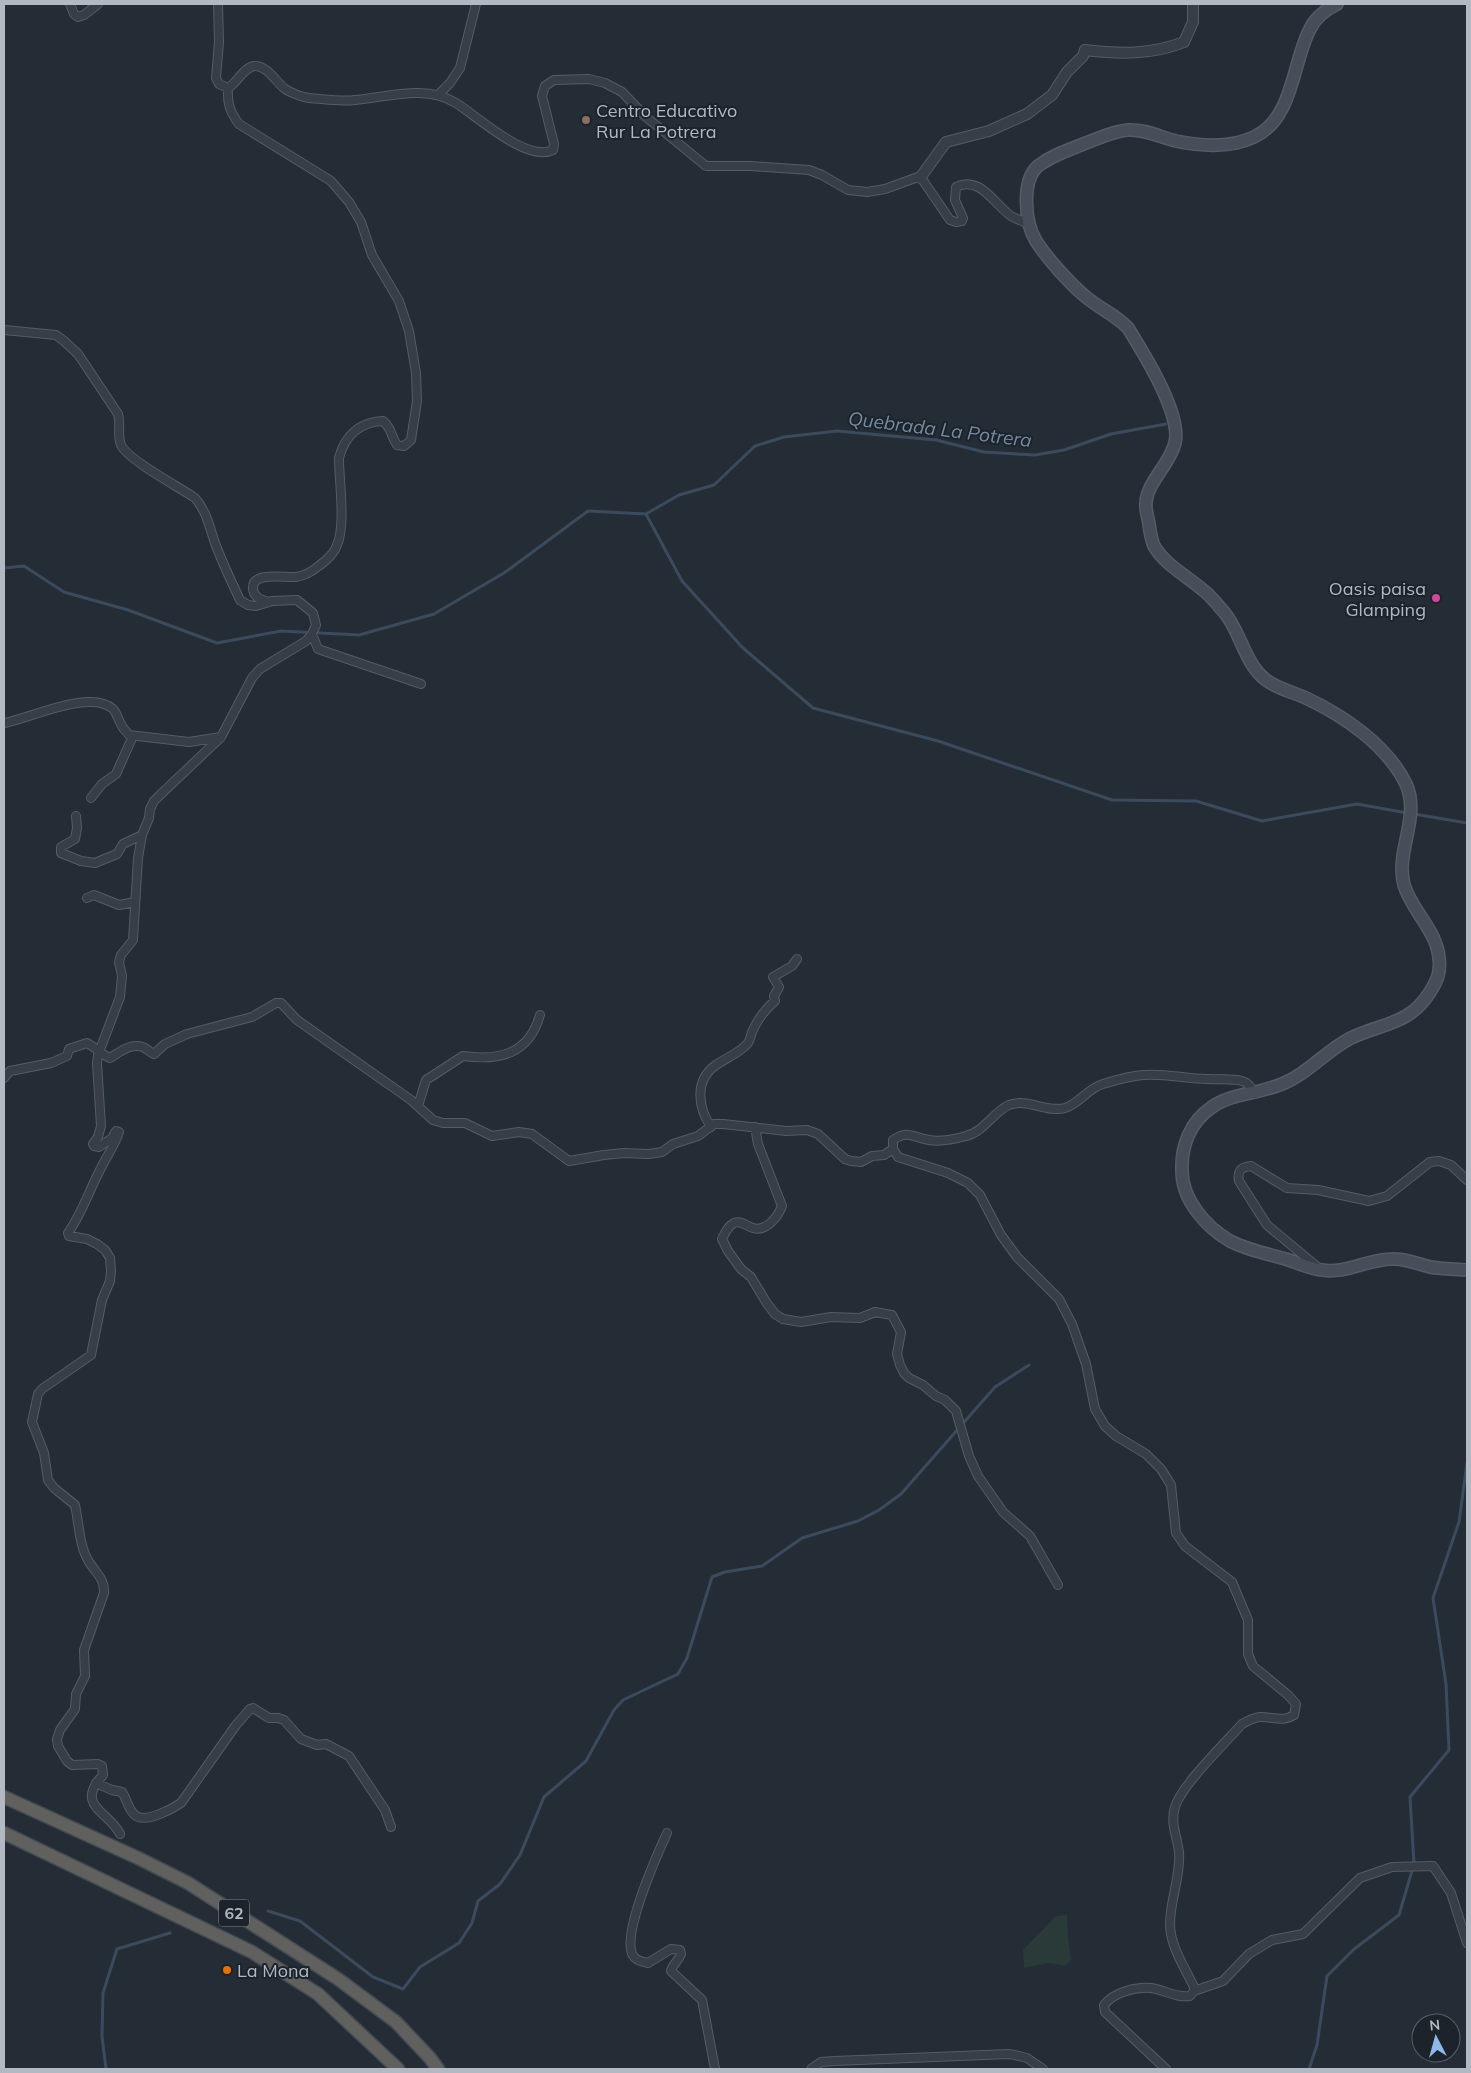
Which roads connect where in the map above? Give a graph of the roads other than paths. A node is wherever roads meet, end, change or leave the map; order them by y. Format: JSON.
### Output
{"nodes":[{"id":1,"x":70,"y":4,"type":"edge"},
{"id":2,"x":98,"y":4,"type":"edge"},
{"id":3,"x":218,"y":4,"type":"edge"},
{"id":4,"x":476,"y":4,"type":"edge"},
{"id":5,"x":1193,"y":4,"type":"edge"},
{"id":6,"x":1337,"y":4,"type":"edge"},
{"id":7,"x":228,"y":88,"type":"junction"},
{"id":8,"x":438,"y":95,"type":"junction"},
{"id":9,"x":920,"y":178,"type":"junction"},
{"id":10,"x":1029,"y":224,"type":"junction"},
{"id":11,"x":4,"y":330,"type":"edge"},
{"id":12,"x":268,"y":602,"type":"junction"},
{"id":13,"x":312,"y":634,"type":"junction"},
{"id":14,"x":420,"y":684,"type":"dead end"},
{"id":15,"x":4,"y":723,"type":"edge"},
{"id":16,"x":132,"y":736,"type":"junction"},
{"id":17,"x":221,"y":737,"type":"junction"},
{"id":18,"x":91,"y":798,"type":"dead end"},
{"id":19,"x":76,"y":816,"type":"dead end"},
{"id":20,"x":142,"y":835,"type":"junction"},
{"id":21,"x":87,"y":898,"type":"dead end"},
{"id":22,"x":135,"y":902,"type":"junction"},
{"id":23,"x":797,"y":959,"type":"dead end"},
{"id":24,"x":540,"y":1015,"type":"dead end"},
{"id":25,"x":100,"y":1050,"type":"junction"},
{"id":26,"x":4,"y":1078,"type":"edge"},
{"id":27,"x":1254,"y":1094,"type":"junction"},
{"id":28,"x":418,"y":1106,"type":"junction"},
{"id":29,"x":711,"y":1127,"type":"junction"},
{"id":30,"x":755,"y":1127,"type":"junction"},
{"id":31,"x":893,"y":1149,"type":"junction"},
{"id":32,"x":1467,"y":1180,"type":"edge"},
{"id":33,"x":1467,"y":1270,"type":"edge"},
{"id":34,"x":1323,"y":1271,"type":"junction"},
{"id":35,"x":1058,"y":1586,"type":"dead end"},
{"id":36,"x":96,"y":1783,"type":"junction"},
{"id":37,"x":4,"y":1797,"type":"edge"},
{"id":38,"x":391,"y":1828,"type":"dead end"},
{"id":39,"x":4,"y":1833,"type":"edge"},
{"id":40,"x":667,"y":1833,"type":"dead end"},
{"id":41,"x":120,"y":1834,"type":"dead end"},
{"id":42,"x":1467,"y":1943,"type":"edge"},
{"id":43,"x":1194,"y":1992,"type":"junction"},
{"id":44,"x":398,"y":2069,"type":"edge"},
{"id":45,"x":438,"y":2069,"type":"edge"},
{"id":46,"x":715,"y":2069,"type":"edge"},
{"id":47,"x":811,"y":2069,"type":"edge"},
{"id":48,"x":1043,"y":2069,"type":"edge"},
{"id":49,"x":1166,"y":2069,"type":"edge"}],
"edges":[{"from":1,"to":2,"type":"street"},
{"from":3,"to":7,"type":"street"},
{"from":4,"to":8,"type":"street"},
{"from":5,"to":9,"type":"street"},
{"from":6,"to":10,"type":"main road"},
{"from":7,"to":8,"type":"street"},
{"from":7,"to":12,"type":"street"},
{"from":8,"to":9,"type":"street"},
{"from":9,"to":10,"type":"street"},
{"from":10,"to":27,"type":"main road"},
{"from":11,"to":12,"type":"street"},
{"from":12,"to":13,"type":"street"},
{"from":13,"to":14,"type":"street"},
{"from":13,"to":17,"type":"street"},
{"from":15,"to":16,"type":"street"},
{"from":16,"to":17,"type":"street"},
{"from":16,"to":18,"type":"street"},
{"from":17,"to":20,"type":"street"},
{"from":19,"to":20,"type":"street"},
{"from":20,"to":22,"type":"street"},
{"from":21,"to":22,"type":"street"},
{"from":22,"to":25,"type":"street"},
{"from":23,"to":29,"type":"street"},
{"from":24,"to":28,"type":"street"},
{"from":25,"to":26,"type":"street"},
{"from":25,"to":28,"type":"street"},
{"from":25,"to":36,"type":"street"},
{"from":27,"to":31,"type":"street"},
{"from":27,"to":34,"type":"main road"},
{"from":28,"to":29,"type":"street"},
{"from":29,"to":30,"type":"street"},
{"from":30,"to":31,"type":"street"},
{"from":30,"to":35,"type":"street"},
{"from":31,"to":43,"type":"street"},
{"from":32,"to":34,"type":"street"},
{"from":33,"to":34,"type":"main road"},
{"from":36,"to":38,"type":"street"},
{"from":36,"to":41,"type":"street"},
{"from":37,"to":45,"type":"highway","number":"62"},
{"from":39,"to":44,"type":"highway","number":"62"},
{"from":40,"to":46,"type":"street"},
{"from":42,"to":43,"type":"street"},
{"from":43,"to":49,"type":"street"},
{"from":47,"to":48,"type":"street"}]}
